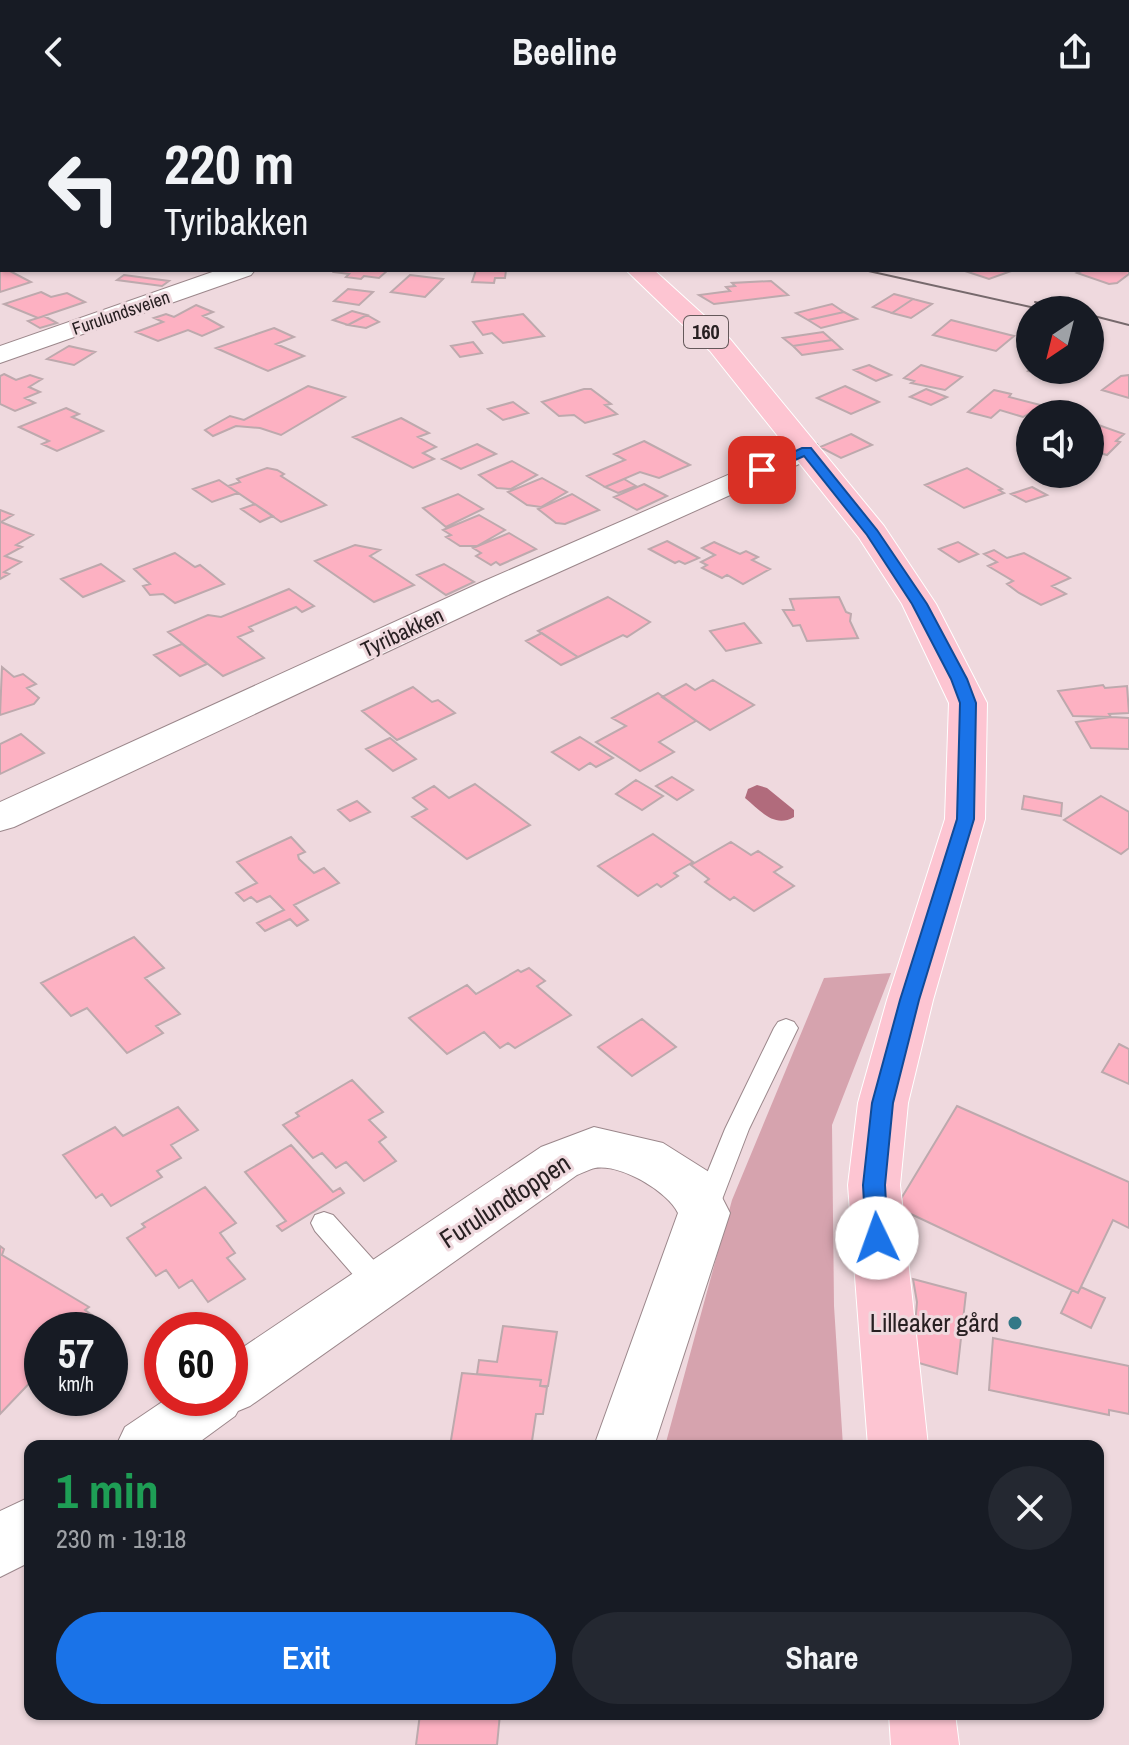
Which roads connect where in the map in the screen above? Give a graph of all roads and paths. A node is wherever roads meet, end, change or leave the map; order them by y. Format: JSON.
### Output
{"nodes":[{"id":1,"x":236,"y":272,"type":"edge"},
{"id":2,"x":641,"y":272,"type":"edge"},
{"id":3,"x":0,"y":355,"type":"edge"},
{"id":4,"x":806,"y":450,"type":"junction"},
{"id":5,"x":0,"y":818,"type":"edge"},
{"id":6,"x":786,"y":1028,"type":"dead end"},
{"id":7,"x":704,"y":1213,"type":"junction"},
{"id":8,"x":324,"y":1223,"type":"dead end"},
{"id":9,"x":379,"y":1285,"type":"junction"},
{"id":10,"x":248,"y":1376,"type":"edge"},
{"id":11,"x":189,"y":1416,"type":"edge"},
{"id":12,"x":155,"y":1440,"type":"edge"},
{"id":13,"x":626,"y":1440,"type":"edge"},
{"id":14,"x":897,"y":1440,"type":"edge"},
{"id":15,"x":24,"y":1530,"type":"edge"},
{"id":16,"x":0,"y":1547,"type":"edge"},
{"id":17,"x":923,"y":1720,"type":"edge"},
{"id":18,"x":925,"y":1745,"type":"edge"}],
"edges":[{"from":1,"to":3,"type":"street","name":"Furulundsveien"},
{"from":2,"to":4,"type":"main road","number":"160"},
{"from":4,"to":5,"type":"street","name":"Tyribakken"},
{"from":4,"to":14,"type":"main road","number":"160"},
{"from":6,"to":7,"type":"lane"},
{"from":7,"to":9,"type":"street","name":"Furulundtoppen"},
{"from":7,"to":13,"type":"street"},
{"from":8,"to":9,"type":"lane"},
{"from":9,"to":10,"type":"street","name":"Furulundtoppen"},
{"from":11,"to":12,"type":"street"},
{"from":15,"to":16,"type":"street"},
{"from":17,"to":18,"type":"main road"}]}
